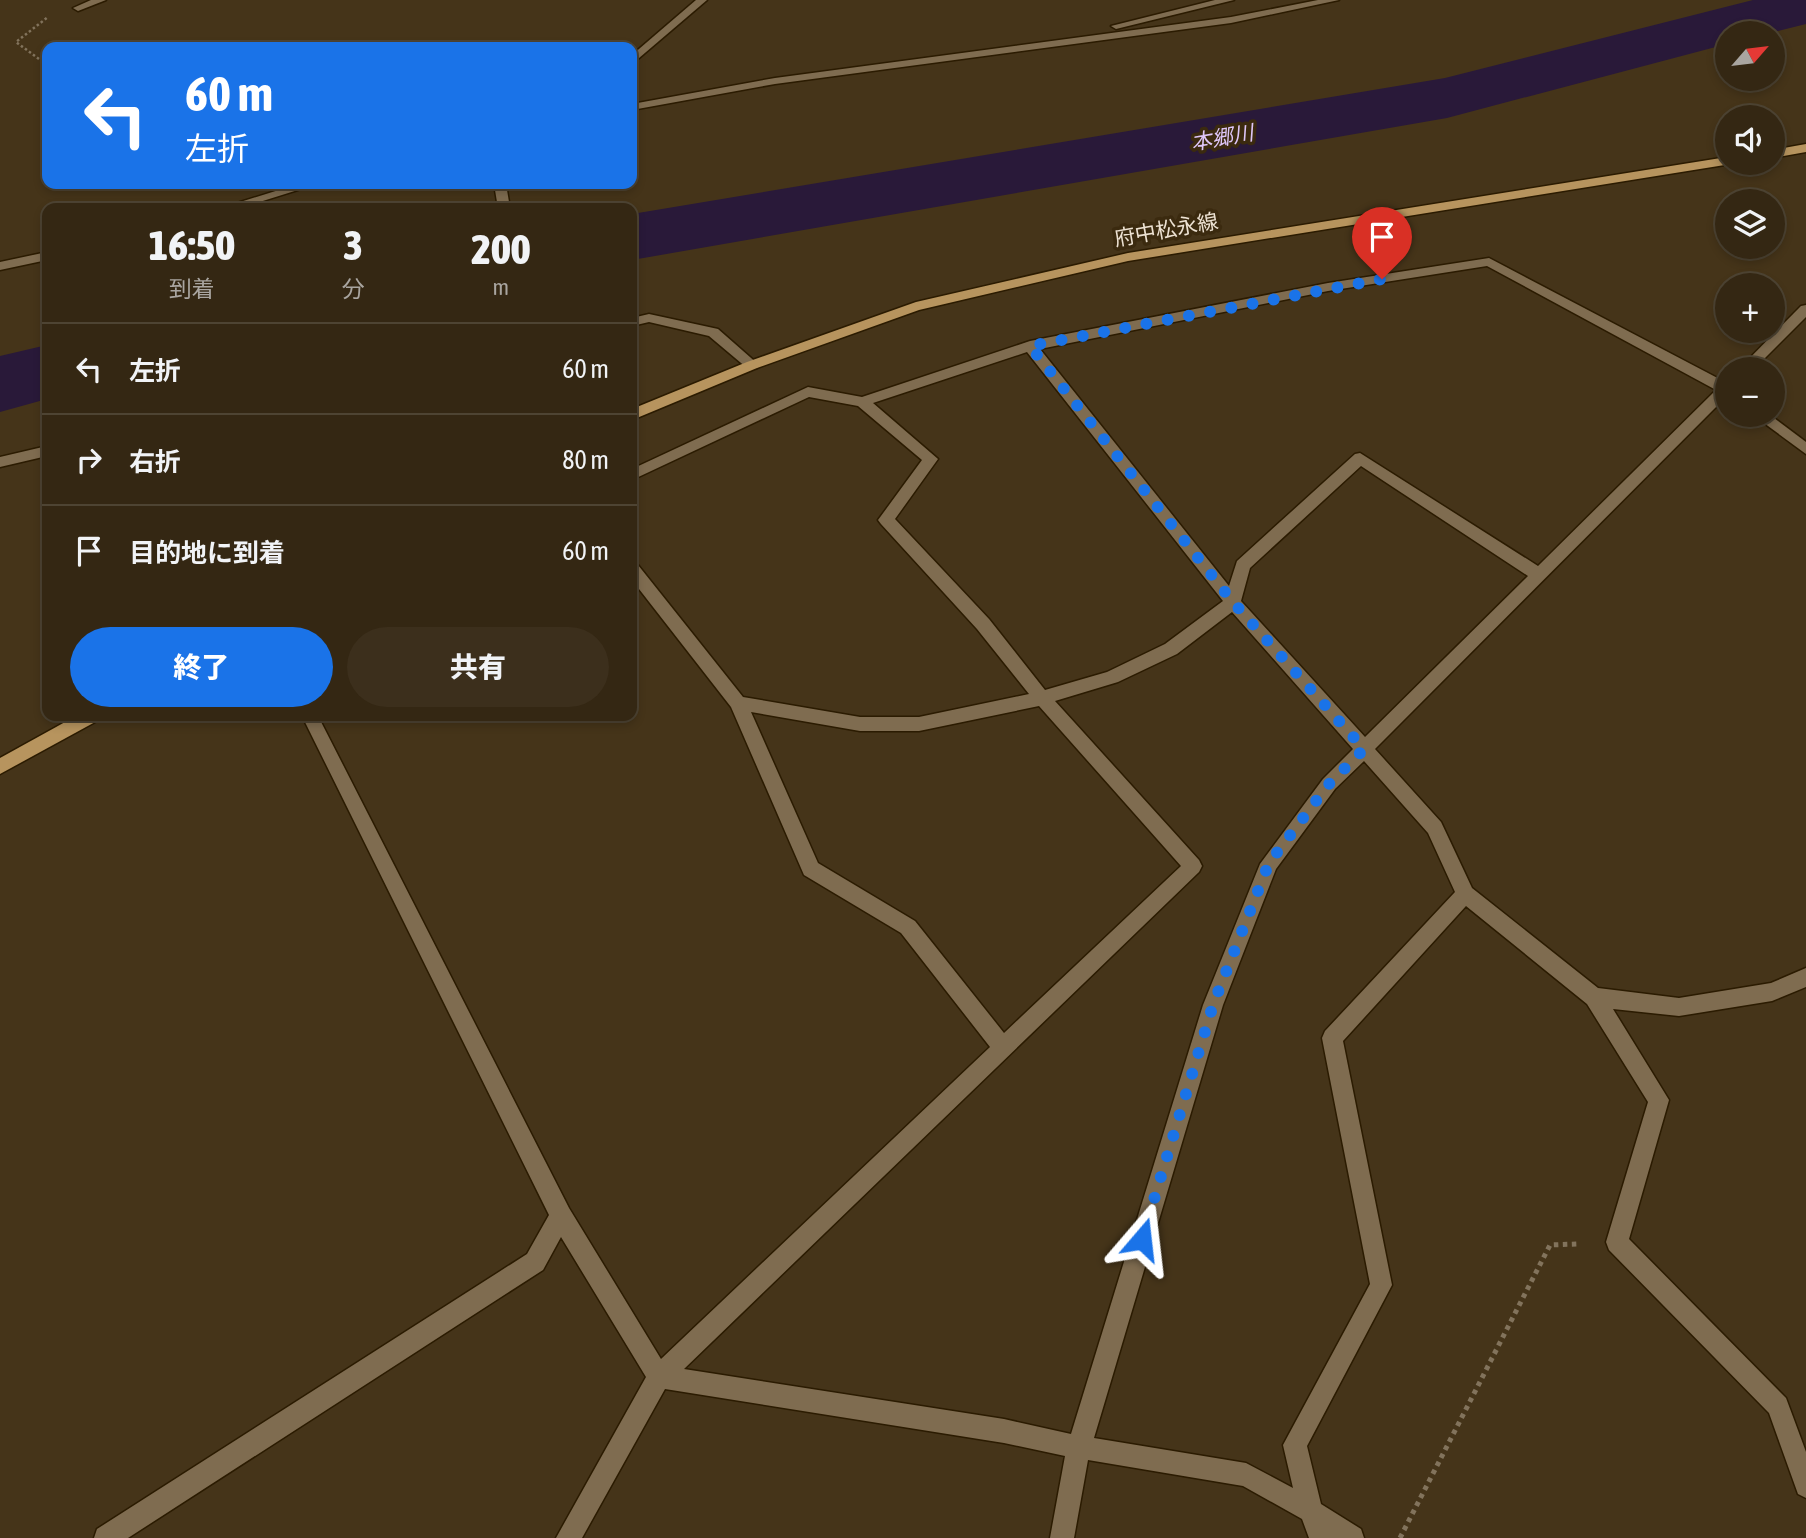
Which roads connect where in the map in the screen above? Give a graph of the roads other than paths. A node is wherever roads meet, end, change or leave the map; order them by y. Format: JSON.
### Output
{"nodes":[{"id":1,"x":101,"y":0,"type":"edge"},
{"id":2,"x":702,"y":0,"type":"edge"},
{"id":3,"x":1229,"y":0,"type":"edge"},
{"id":4,"x":1334,"y":0,"type":"edge"},
{"id":5,"x":78,"y":8,"type":"road end"},
{"id":6,"x":1099,"y":34,"type":"junction"},
{"id":7,"x":637,"y":57,"type":"edge"},
{"id":8,"x":637,"y":106,"type":"edge"},
{"id":9,"x":1806,"y":148,"type":"edge"},
{"id":10,"x":1785,"y":152,"type":"edge"},
{"id":11,"x":1715,"y":163,"type":"edge"},
{"id":12,"x":293,"y":189,"type":"edge"},
{"id":13,"x":244,"y":203,"type":"edge"},
{"id":14,"x":42,"y":257,"type":"edge"},
{"id":15,"x":0,"y":266,"type":"edge"},
{"id":16,"x":1806,"y":309,"type":"edge"},
{"id":17,"x":637,"y":321,"type":"edge"},
{"id":18,"x":1030,"y":346,"type":"junction"},
{"id":19,"x":1758,"y":357,"type":"edge"},
{"id":20,"x":752,"y":365,"type":"junction"},
{"id":21,"x":1715,"y":383,"type":"edge"},
{"id":22,"x":1715,"y":401,"type":"edge"},
{"id":23,"x":862,"y":402,"type":"junction"},
{"id":24,"x":637,"y":413,"type":"edge"},
{"id":25,"x":1776,"y":427,"type":"edge"},
{"id":26,"x":1806,"y":449,"type":"edge"},
{"id":27,"x":42,"y":452,"type":"edge"},
{"id":28,"x":0,"y":461,"type":"edge"},
{"id":29,"x":637,"y":473,"type":"edge"},
{"id":30,"x":637,"y":575,"type":"edge"},
{"id":31,"x":1539,"y":575,"type":"junction"},
{"id":32,"x":1233,"y":602,"type":"junction"},
{"id":33,"x":1042,"y":698,"type":"junction"},
{"id":34,"x":738,"y":703,"type":"junction"},
{"id":35,"x":82,"y":721,"type":"edge"},
{"id":36,"x":313,"y":721,"type":"edge"},
{"id":37,"x":1364,"y":749,"type":"junction"},
{"id":38,"x":0,"y":767,"type":"edge"},
{"id":39,"x":1465,"y":894,"type":"junction"},
{"id":40,"x":1806,"y":977,"type":"edge"},
{"id":41,"x":1594,"y":997,"type":"junction"},
{"id":42,"x":1003,"y":1047,"type":"junction"},
{"id":43,"x":561,"y":1216,"type":"junction"},
{"id":44,"x":659,"y":1377,"type":"junction"},
{"id":45,"x":1079,"y":1447,"type":"junction"},
{"id":46,"x":1806,"y":1486,"type":"edge"},
{"id":47,"x":1311,"y":1511,"type":"junction"},
{"id":48,"x":106,"y":1538,"type":"edge"},
{"id":49,"x":568,"y":1538,"type":"edge"},
{"id":50,"x":1062,"y":1538,"type":"edge"},
{"id":51,"x":1321,"y":1538,"type":"edge"},
{"id":52,"x":1352,"y":1538,"type":"edge"}],
"edges":[{"from":1,"to":5,"type":"street"},
{"from":2,"to":7,"type":"street"},
{"from":3,"to":6,"type":"street"},
{"from":4,"to":6,"type":"street"},
{"from":6,"to":8,"type":"street"},
{"from":9,"to":10,"type":"main road"},
{"from":11,"to":20,"type":"main road","name":"府中松永線"},
{"from":12,"to":13,"type":"street"},
{"from":14,"to":15,"type":"street"},
{"from":16,"to":19,"type":"street"},
{"from":17,"to":20,"type":"street"},
{"from":18,"to":21,"type":"street"},
{"from":18,"to":23,"type":"street"},
{"from":18,"to":32,"type":"street"},
{"from":20,"to":24,"type":"main road","name":"府中松永線"},
{"from":22,"to":31,"type":"street"},
{"from":23,"to":29,"type":"street"},
{"from":23,"to":33,"type":"street"},
{"from":25,"to":26,"type":"street"},
{"from":27,"to":28,"type":"street"},
{"from":30,"to":34,"type":"street"},
{"from":31,"to":32,"type":"street"},
{"from":31,"to":37,"type":"street"},
{"from":32,"to":33,"type":"street"},
{"from":32,"to":37,"type":"street"},
{"from":33,"to":34,"type":"street"},
{"from":33,"to":42,"type":"street"},
{"from":34,"to":42,"type":"street"},
{"from":35,"to":38,"type":"main road"},
{"from":36,"to":43,"type":"street"},
{"from":37,"to":39,"type":"street"},
{"from":37,"to":45,"type":"street"},
{"from":39,"to":41,"type":"street"},
{"from":39,"to":47,"type":"street"},
{"from":40,"to":41,"type":"street"},
{"from":41,"to":46,"type":"street"},
{"from":42,"to":44,"type":"street"},
{"from":43,"to":44,"type":"street"},
{"from":43,"to":48,"type":"street"},
{"from":44,"to":45,"type":"street"},
{"from":44,"to":49,"type":"street"},
{"from":45,"to":47,"type":"street"},
{"from":45,"to":50,"type":"street"},
{"from":47,"to":51,"type":"street"},
{"from":47,"to":52,"type":"street"}]}
